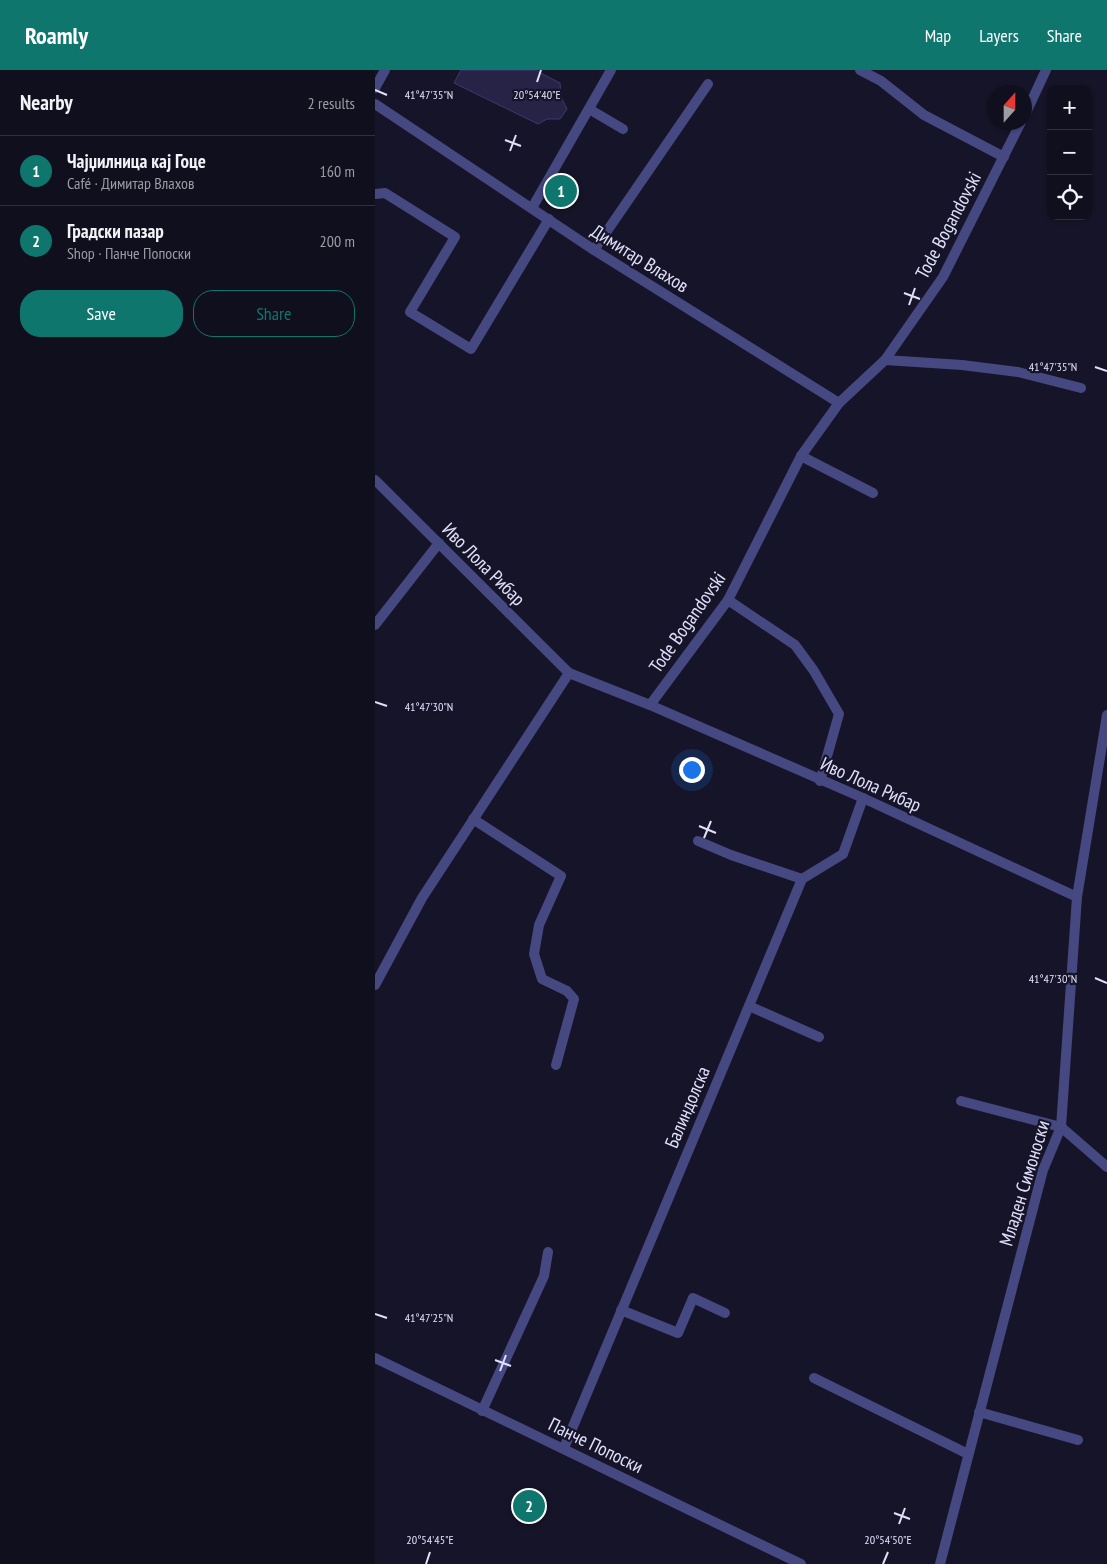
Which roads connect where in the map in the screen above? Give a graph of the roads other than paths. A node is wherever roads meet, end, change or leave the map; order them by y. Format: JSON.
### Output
{"nodes":[{"id":1,"x":385,"y":70,"type":"edge"},
{"id":2,"x":611,"y":70,"type":"edge"},
{"id":3,"x":860,"y":70,"type":"edge"},
{"id":4,"x":1046,"y":70,"type":"edge"},
{"id":5,"x":708,"y":84,"type":"dead end"},
{"id":6,"x":375,"y":88,"type":"edge"},
{"id":7,"x":1032,"y":100,"type":"edge"},
{"id":8,"x":375,"y":104,"type":"edge"},
{"id":9,"x":589,"y":109,"type":"junction"},
{"id":10,"x":623,"y":129,"type":"dead end"},
{"id":11,"x":1017,"y":130,"type":"edge"},
{"id":12,"x":1004,"y":158,"type":"junction"},
{"id":13,"x":375,"y":194,"type":"edge"},
{"id":14,"x":532,"y":208,"type":"junction"},
{"id":15,"x":549,"y":219,"type":"junction"},
{"id":16,"x":595,"y":250,"type":"junction"},
{"id":17,"x":885,"y":360,"type":"junction"},
{"id":18,"x":1081,"y":388,"type":"dead end"},
{"id":19,"x":839,"y":404,"type":"junction"},
{"id":20,"x":801,"y":456,"type":"junction"},
{"id":21,"x":375,"y":480,"type":"edge"},
{"id":22,"x":873,"y":493,"type":"dead end"},
{"id":23,"x":439,"y":544,"type":"junction"},
{"id":24,"x":728,"y":600,"type":"junction"},
{"id":25,"x":379,"y":613,"type":"edge"},
{"id":26,"x":375,"y":625,"type":"edge"},
{"id":27,"x":569,"y":673,"type":"junction"},
{"id":28,"x":650,"y":705,"type":"junction"},
{"id":29,"x":1107,"y":715,"type":"edge"},
{"id":30,"x":820,"y":781,"type":"junction"},
{"id":31,"x":863,"y":798,"type":"junction"},
{"id":32,"x":473,"y":819,"type":"junction"},
{"id":33,"x":698,"y":841,"type":"dead end"},
{"id":34,"x":802,"y":880,"type":"junction"},
{"id":35,"x":1077,"y":897,"type":"junction"},
{"id":36,"x":375,"y":985,"type":"edge"},
{"id":37,"x":749,"y":1006,"type":"junction"},
{"id":38,"x":819,"y":1037,"type":"dead end"},
{"id":39,"x":555,"y":1065,"type":"dead end"},
{"id":40,"x":961,"y":1101,"type":"dead end"},
{"id":41,"x":1061,"y":1127,"type":"junction"},
{"id":42,"x":1107,"y":1167,"type":"edge"},
{"id":43,"x":548,"y":1252,"type":"dead end"},
{"id":44,"x":621,"y":1310,"type":"junction"},
{"id":45,"x":725,"y":1313,"type":"dead end"},
{"id":46,"x":375,"y":1358,"type":"edge"},
{"id":47,"x":815,"y":1378,"type":"dead end"},
{"id":48,"x":482,"y":1411,"type":"junction"},
{"id":49,"x":979,"y":1412,"type":"junction"},
{"id":50,"x":1077,"y":1440,"type":"dead end"},
{"id":51,"x":564,"y":1448,"type":"junction"},
{"id":52,"x":968,"y":1454,"type":"junction"},
{"id":53,"x":801,"y":1564,"type":"edge"},
{"id":54,"x":940,"y":1564,"type":"edge"}],
"edges":[{"from":1,"to":6,"type":"street"},
{"from":2,"to":9,"type":"street"},
{"from":3,"to":12,"type":"street"},
{"from":4,"to":7,"type":"street"},
{"from":5,"to":16,"type":"street"},
{"from":8,"to":14,"type":"street","name":"Димитар Влахов"},
{"from":9,"to":10,"type":"street"},
{"from":9,"to":14,"type":"street"},
{"from":11,"to":12,"type":"street","name":"Tode Bogandovski"},
{"from":12,"to":17,"type":"street","name":"Tode Bogandovski"},
{"from":13,"to":15,"type":"street"},
{"from":14,"to":15,"type":"street","name":"Димитар Влахов"},
{"from":15,"to":16,"type":"street","name":"Димитар Влахов"},
{"from":16,"to":19,"type":"street","name":"Димитар Влахов"},
{"from":17,"to":18,"type":"street"},
{"from":17,"to":19,"type":"street","name":"Tode Bogandovski"},
{"from":19,"to":20,"type":"street","name":"Tode Bogandovski"},
{"from":20,"to":22,"type":"street"},
{"from":20,"to":24,"type":"street","name":"Tode Bogandovski"},
{"from":21,"to":23,"type":"street","name":"Иво Лола Рибар"},
{"from":23,"to":25,"type":"street"},
{"from":23,"to":27,"type":"street","name":"Иво Лола Рибар"},
{"from":24,"to":28,"type":"street","name":"Tode Bogandovski"},
{"from":24,"to":30,"type":"street"},
{"from":25,"to":26,"type":"street"},
{"from":27,"to":28,"type":"street"},
{"from":27,"to":32,"type":"street"},
{"from":28,"to":30,"type":"street","name":"Иво Лола Рибар"},
{"from":29,"to":35,"type":"street","name":"Младен Симоноски"},
{"from":30,"to":31,"type":"street","name":"Иво Лола Рибар"},
{"from":31,"to":34,"type":"street"},
{"from":31,"to":35,"type":"street","name":"Иво Лола Рибар"},
{"from":32,"to":36,"type":"street"},
{"from":32,"to":39,"type":"street"},
{"from":33,"to":34,"type":"street"},
{"from":34,"to":37,"type":"street","name":"Балиндолска"},
{"from":35,"to":41,"type":"street","name":"Младен Симоноски"},
{"from":37,"to":38,"type":"street"},
{"from":37,"to":44,"type":"street","name":"Балиндолска"},
{"from":40,"to":41,"type":"street"},
{"from":41,"to":42,"type":"street"},
{"from":41,"to":49,"type":"street","name":"Младен Симоноски"},
{"from":43,"to":48,"type":"street"},
{"from":44,"to":45,"type":"street"},
{"from":44,"to":51,"type":"street","name":"Балиндолска"},
{"from":46,"to":48,"type":"street","name":"Панче Попоски"},
{"from":47,"to":52,"type":"street"},
{"from":48,"to":51,"type":"street","name":"Панче Попоски"},
{"from":49,"to":50,"type":"street"},
{"from":49,"to":52,"type":"street","name":"Младен Симоноски"},
{"from":51,"to":53,"type":"street","name":"Панче Попоски"},
{"from":52,"to":54,"type":"street","name":"Младен Симоноски"}]}
